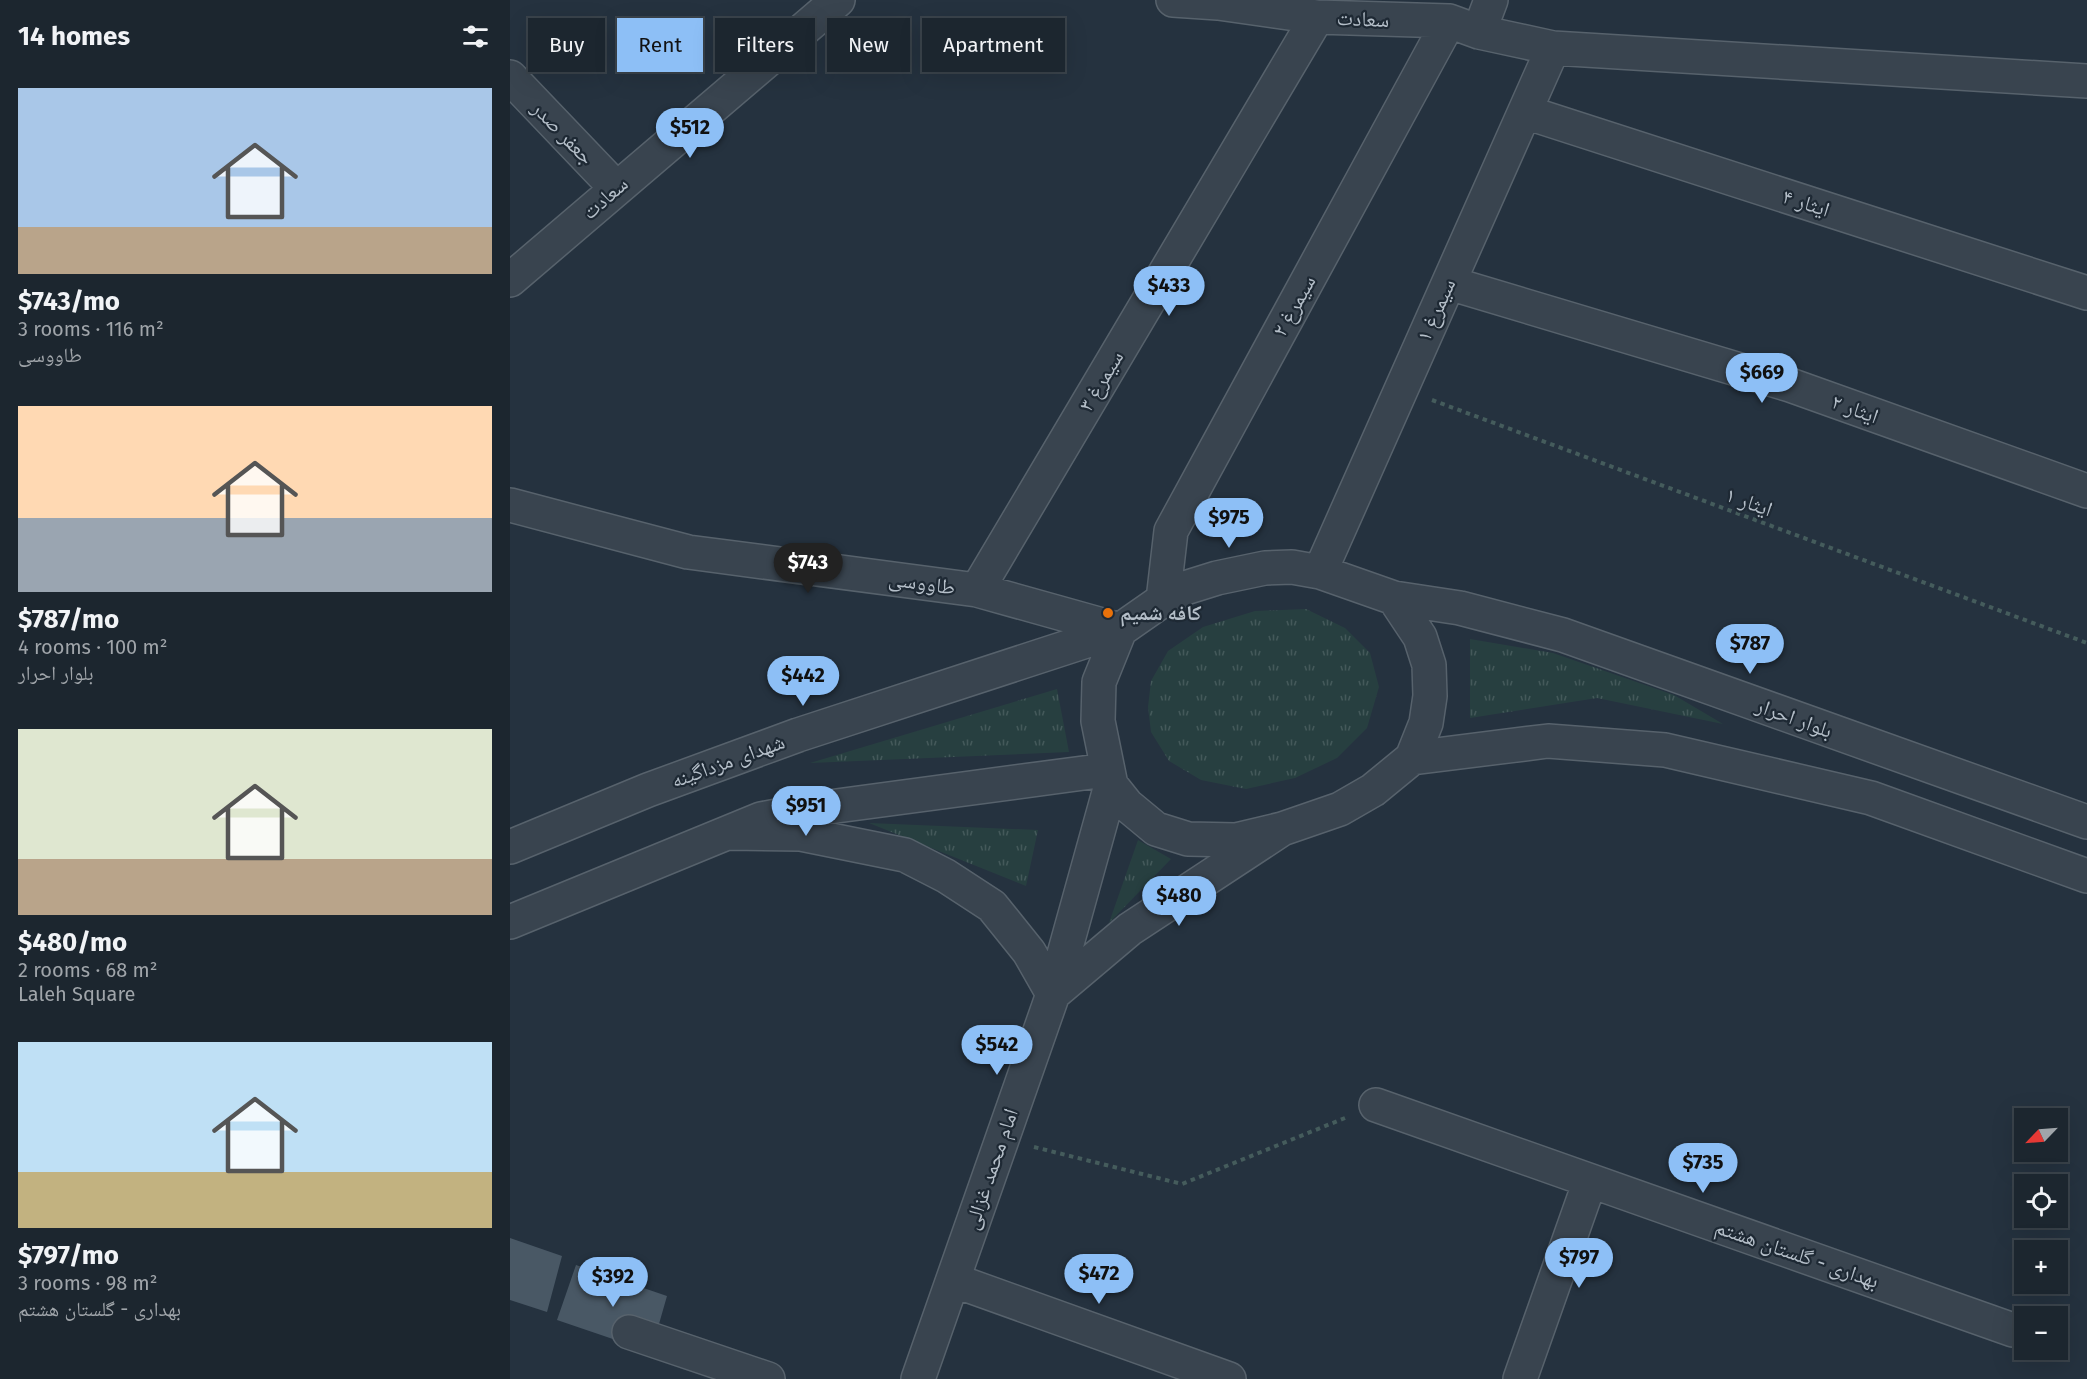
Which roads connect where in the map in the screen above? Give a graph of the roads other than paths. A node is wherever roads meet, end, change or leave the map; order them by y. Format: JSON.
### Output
{"nodes":[{"id":1,"x":838,"y":0,"type":"edge"},
{"id":2,"x":1173,"y":0,"type":"edge"},
{"id":3,"x":1491,"y":0,"type":"edge"},
{"id":4,"x":1219,"y":2,"type":"edge"},
{"id":5,"x":1317,"y":17,"type":"junction"},
{"id":6,"x":1449,"y":21,"type":"junction"},
{"id":7,"x":1479,"y":32,"type":"junction"},
{"id":8,"x":1553,"y":48,"type":"junction"},
{"id":9,"x":510,"y":77,"type":"edge"},
{"id":10,"x":2087,"y":81,"type":"edge"},
{"id":11,"x":1525,"y":112,"type":"junction"},
{"id":12,"x":616,"y":188,"type":"junction"},
{"id":13,"x":510,"y":280,"type":"edge"},
{"id":14,"x":1449,"y":283,"type":"junction"},
{"id":15,"x":2087,"y":293,"type":"edge"},
{"id":16,"x":2087,"y":491,"type":"edge"},
{"id":17,"x":510,"y":505,"type":"edge"},
{"id":18,"x":1320,"y":572,"type":"junction"},
{"id":19,"x":977,"y":591,"type":"junction"},
{"id":20,"x":1394,"y":598,"type":"junction"},
{"id":21,"x":1163,"y":600,"type":"junction"},
{"id":22,"x":1120,"y":630,"type":"junction"},
{"id":23,"x":1412,"y":758,"type":"junction"},
{"id":24,"x":1109,"y":777,"type":"junction"},
{"id":25,"x":2087,"y":822,"type":"edge"},
{"id":26,"x":1282,"y":829,"type":"junction"},
{"id":27,"x":729,"y":833,"type":"junction"},
{"id":28,"x":510,"y":847,"type":"edge"},
{"id":29,"x":2087,"y":876,"type":"edge"},
{"id":30,"x":510,"y":922,"type":"edge"},
{"id":31,"x":1053,"y":994,"type":"junction"},
{"id":32,"x":1377,"y":1106,"type":"road end"},
{"id":33,"x":1590,"y":1181,"type":"junction"},
{"id":34,"x":953,"y":1280,"type":"junction"},
{"id":35,"x":2013,"y":1330,"type":"dead end"},
{"id":36,"x":629,"y":1332,"type":"dead end"},
{"id":37,"x":768,"y":1379,"type":"edge"},
{"id":38,"x":918,"y":1379,"type":"edge"},
{"id":39,"x":1228,"y":1379,"type":"edge"},
{"id":40,"x":1520,"y":1379,"type":"edge"}],
"edges":[{"from":1,"to":12,"type":"street","name":"سعادت"},
{"from":2,"to":4,"type":"street","name":"سعادت"},
{"from":3,"to":7,"type":"street"},
{"from":4,"to":5,"type":"street","name":"سعادت"},
{"from":5,"to":6,"type":"street","name":"سعادت"},
{"from":5,"to":19,"type":"street","name":"سیمرغ ۳"},
{"from":6,"to":7,"type":"street","name":"سعادت"},
{"from":6,"to":21,"type":"street","name":"سیمرغ ۲"},
{"from":7,"to":8,"type":"street","name":"سعادت"},
{"from":8,"to":10,"type":"street","name":"سعادت"},
{"from":8,"to":11,"type":"street","name":"سیمرغ ۱"},
{"from":9,"to":12,"type":"street","name":"جعفر صدر"},
{"from":11,"to":14,"type":"street","name":"سیمرغ ۱"},
{"from":11,"to":15,"type":"street","name":"ایثار ۴"},
{"from":12,"to":13,"type":"street","name":"سعادت"},
{"from":14,"to":16,"type":"street","name":"ایثار ۲"},
{"from":14,"to":18,"type":"street","name":"سیمرغ ۱"},
{"from":17,"to":19,"type":"street","name":"طاووسی"},
{"from":18,"to":20,"type":"street","name":"بلوار احرار"},
{"from":18,"to":21,"type":"street","name":"شهدای مزداگینه"},
{"from":19,"to":22,"type":"street","name":"طاووسی"},
{"from":20,"to":23,"type":"street"},
{"from":20,"to":25,"type":"street","name":"بلوار احرار"},
{"from":21,"to":22,"type":"street","name":"شهدای مزداگینه"},
{"from":22,"to":24,"type":"street"},
{"from":22,"to":28,"type":"street","name":"شهدای مزداگینه"},
{"from":23,"to":26,"type":"street"},
{"from":23,"to":29,"type":"street"},
{"from":24,"to":26,"type":"street"},
{"from":24,"to":27,"type":"street"},
{"from":24,"to":31,"type":"street","name":"امام محمد غزالی"},
{"from":26,"to":31,"type":"street"},
{"from":27,"to":30,"type":"street"},
{"from":27,"to":31,"type":"street"},
{"from":31,"to":34,"type":"street","name":"امام محمد غزالی"},
{"from":32,"to":33,"type":"street","name":"بهداری - گلستان هشتم"},
{"from":33,"to":35,"type":"street","name":"بهداری - گلستان هشتم"},
{"from":33,"to":40,"type":"street"},
{"from":34,"to":38,"type":"street","name":"امام محمد غزالی"},
{"from":34,"to":39,"type":"street"},
{"from":36,"to":37,"type":"street"}]}
